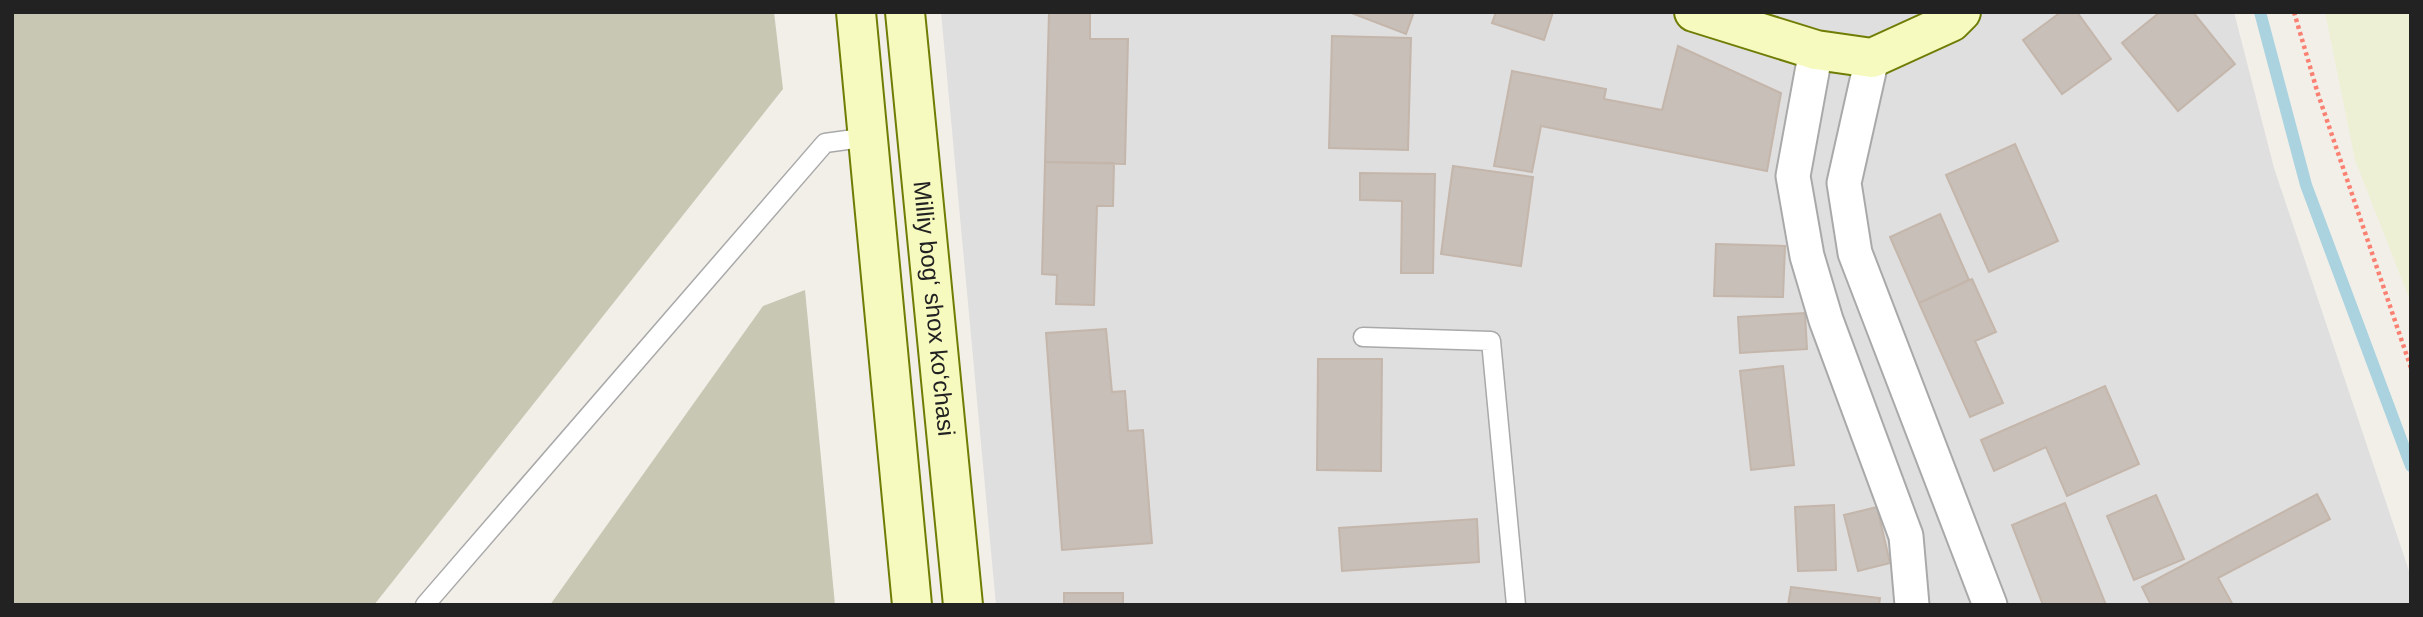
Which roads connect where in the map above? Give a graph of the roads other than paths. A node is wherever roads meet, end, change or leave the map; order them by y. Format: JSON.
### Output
{"nodes":[{"id":1,"x":856,"y":12,"type":"edge"},
{"id":2,"x":905,"y":12,"type":"edge"},
{"id":3,"x":1694,"y":12,"type":"edge"},
{"id":4,"x":1961,"y":12,"type":"edge"},
{"id":5,"x":1816,"y":50,"type":"junction"},
{"id":6,"x":1872,"y":58,"type":"junction"},
{"id":7,"x":869,"y":137,"type":"junction"},
{"id":8,"x":1363,"y":337,"type":"dead end"},
{"id":9,"x":950,"y":603,"type":"edge"},
{"id":10,"x":425,"y":605,"type":"edge"},
{"id":11,"x":912,"y":605,"type":"edge"},
{"id":12,"x":1516,"y":605,"type":"edge"},
{"id":13,"x":1912,"y":605,"type":"edge"},
{"id":14,"x":1990,"y":605,"type":"edge"}],
"edges":[{"from":1,"to":7,"type":"main road","name":"Milliy bog‘ shox ko‘chasi"},
{"from":2,"to":9,"type":"main road","name":"Milliy bog‘ shox ko‘chasi"},
{"from":3,"to":5,"type":"main road"},
{"from":4,"to":6,"type":"main road"},
{"from":5,"to":6,"type":"main road"},
{"from":5,"to":13,"type":"street"},
{"from":6,"to":14,"type":"street"},
{"from":7,"to":10,"type":"lane"},
{"from":7,"to":11,"type":"main road","name":"Milliy bog‘ shox ko‘chasi"},
{"from":8,"to":12,"type":"lane"}]}
